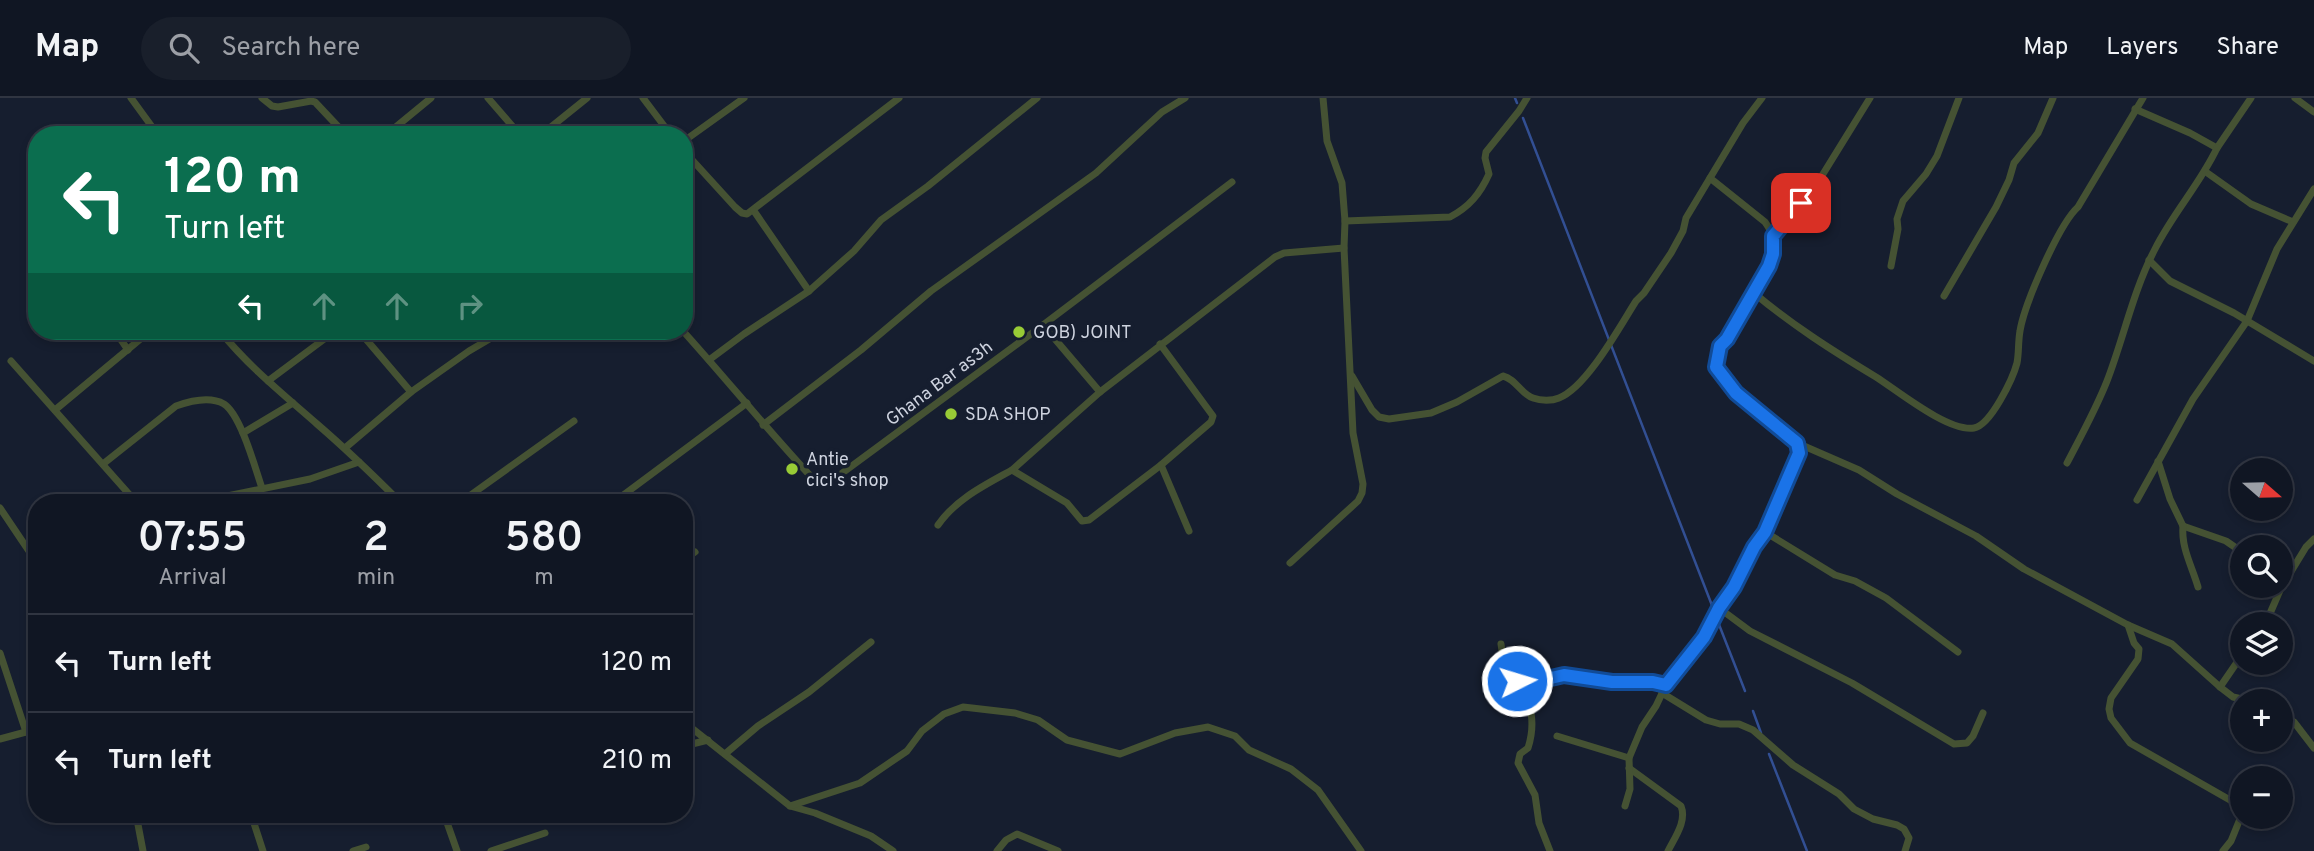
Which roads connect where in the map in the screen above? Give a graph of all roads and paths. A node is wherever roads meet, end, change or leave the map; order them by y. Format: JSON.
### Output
{"nodes":[{"id":1,"x":131,"y":98,"type":"edge"},
{"id":2,"x":262,"y":98,"type":"edge"},
{"id":3,"x":431,"y":98,"type":"edge"},
{"id":4,"x":488,"y":98,"type":"edge"},
{"id":5,"x":587,"y":98,"type":"edge"},
{"id":6,"x":643,"y":98,"type":"edge"},
{"id":7,"x":744,"y":98,"type":"edge"},
{"id":8,"x":899,"y":98,"type":"edge"},
{"id":9,"x":1037,"y":98,"type":"edge"},
{"id":10,"x":1185,"y":98,"type":"edge"},
{"id":11,"x":1323,"y":98,"type":"edge"},
{"id":12,"x":1527,"y":98,"type":"edge"},
{"id":13,"x":1762,"y":98,"type":"edge"},
{"id":14,"x":1870,"y":98,"type":"edge"},
{"id":15,"x":1959,"y":98,"type":"edge"},
{"id":16,"x":2053,"y":98,"type":"edge"},
{"id":17,"x":2143,"y":98,"type":"edge"},
{"id":18,"x":2251,"y":98,"type":"edge"},
{"id":19,"x":2295,"y":98,"type":"edge"},
{"id":20,"x":2135,"y":109,"type":"junction"},
{"id":21,"x":2314,"y":113,"type":"edge"},
{"id":22,"x":151,"y":126,"type":"edge"},
{"id":23,"x":338,"y":126,"type":"edge"},
{"id":24,"x":397,"y":126,"type":"edge"},
{"id":25,"x":512,"y":126,"type":"edge"},
{"id":26,"x":552,"y":126,"type":"edge"},
{"id":27,"x":664,"y":126,"type":"edge"},
{"id":28,"x":693,"y":135,"type":"edge"},
{"id":29,"x":2217,"y":148,"type":"junction"},
{"id":30,"x":693,"y":161,"type":"edge"},
{"id":31,"x":2206,"y":172,"type":"junction"},
{"id":32,"x":1710,"y":178,"type":"junction"},
{"id":33,"x":1232,"y":182,"type":"dead end"},
{"id":34,"x":2314,"y":189,"type":"edge"},
{"id":35,"x":754,"y":211,"type":"junction"},
{"id":36,"x":1345,"y":221,"type":"junction"},
{"id":37,"x":2293,"y":222,"type":"junction"},
{"id":38,"x":1773,"y":236,"type":"junction"},
{"id":39,"x":1344,"y":248,"type":"junction"},
{"id":40,"x":2149,"y":260,"type":"junction"},
{"id":41,"x":1891,"y":266,"type":"dead end"},
{"id":42,"x":809,"y":291,"type":"junction"},
{"id":43,"x":1754,"y":293,"type":"junction"},
{"id":44,"x":1944,"y":296,"type":"dead end"},
{"id":45,"x":2247,"y":321,"type":"junction"},
{"id":46,"x":1043,"y":326,"type":"junction"},
{"id":47,"x":121,"y":340,"type":"edge"},
{"id":48,"x":139,"y":340,"type":"edge"},
{"id":49,"x":228,"y":340,"type":"edge"},
{"id":50,"x":323,"y":340,"type":"edge"},
{"id":51,"x":367,"y":340,"type":"edge"},
{"id":52,"x":488,"y":340,"type":"edge"},
{"id":53,"x":691,"y":340,"type":"edge"},
{"id":54,"x":1160,"y":344,"type":"junction"},
{"id":55,"x":128,"y":350,"type":"junction"},
{"id":56,"x":709,"y":360,"type":"junction"},
{"id":57,"x":10,"y":361,"type":"dead end"},
{"id":58,"x":2314,"y":361,"type":"edge"},
{"id":59,"x":1352,"y":376,"type":"junction"},
{"id":60,"x":268,"y":381,"type":"junction"},
{"id":61,"x":1100,"y":391,"type":"junction"},
{"id":62,"x":411,"y":392,"type":"junction"},
{"id":63,"x":293,"y":403,"type":"junction"},
{"id":64,"x":747,"y":403,"type":"junction"},
{"id":65,"x":55,"y":410,"type":"junction"},
{"id":66,"x":574,"y":421,"type":"dead end"},
{"id":67,"x":763,"y":425,"type":"junction"},
{"id":68,"x":243,"y":433,"type":"junction"},
{"id":69,"x":1797,"y":443,"type":"junction"},
{"id":70,"x":345,"y":448,"type":"junction"},
{"id":71,"x":2158,"y":461,"type":"junction"},
{"id":72,"x":359,"y":463,"type":"junction"},
{"id":73,"x":2067,"y":463,"type":"dead end"},
{"id":74,"x":103,"y":464,"type":"junction"},
{"id":75,"x":1161,"y":465,"type":"junction"},
{"id":76,"x":1012,"y":470,"type":"junction"},
{"id":77,"x":262,"y":488,"type":"junction"},
{"id":78,"x":128,"y":494,"type":"edge"},
{"id":79,"x":235,"y":494,"type":"edge"},
{"id":80,"x":392,"y":494,"type":"edge"},
{"id":81,"x":472,"y":494,"type":"edge"},
{"id":82,"x":625,"y":494,"type":"edge"},
{"id":83,"x":2137,"y":500,"type":"dead end"},
{"id":84,"x":0,"y":508,"type":"edge"},
{"id":85,"x":938,"y":525,"type":"dead end"},
{"id":86,"x":2183,"y":526,"type":"junction"},
{"id":87,"x":1189,"y":531,"type":"dead end"},
{"id":88,"x":1765,"y":532,"type":"junction"},
{"id":89,"x":2314,"y":539,"type":"edge"},
{"id":90,"x":2230,"y":544,"type":"edge"},
{"id":91,"x":28,"y":550,"type":"edge"},
{"id":92,"x":1290,"y":563,"type":"dead end"},
{"id":93,"x":2293,"y":565,"type":"edge"},
{"id":94,"x":2198,"y":587,"type":"dead end"},
{"id":95,"x":1719,"y":608,"type":"junction"},
{"id":96,"x":2128,"y":625,"type":"junction"},
{"id":97,"x":2148,"y":634,"type":"junction"},
{"id":98,"x":871,"y":642,"type":"dead end"},
{"id":99,"x":1501,"y":644,"type":"dead end"},
{"id":100,"x":2139,"y":649,"type":"junction"},
{"id":101,"x":1958,"y":652,"type":"dead end"},
{"id":102,"x":0,"y":653,"type":"edge"},
{"id":103,"x":2230,"y":672,"type":"edge"},
{"id":104,"x":1521,"y":683,"type":"junction"},
{"id":105,"x":2220,"y":687,"type":"junction"},
{"id":106,"x":1664,"y":689,"type":"junction"},
{"id":107,"x":2230,"y":694,"type":"edge"},
{"id":108,"x":1983,"y":713,"type":"dead end"},
{"id":109,"x":2293,"y":721,"type":"edge"},
{"id":110,"x":693,"y":729,"type":"edge"},
{"id":111,"x":26,"y":732,"type":"joint"},
{"id":112,"x":1557,"y":736,"type":"dead end"},
{"id":113,"x":0,"y":739,"type":"edge"},
{"id":114,"x":708,"y":740,"type":"junction"},
{"id":115,"x":693,"y":744,"type":"edge"},
{"id":116,"x":2314,"y":748,"type":"edge"},
{"id":117,"x":725,"y":754,"type":"junction"},
{"id":118,"x":1629,"y":758,"type":"junction"},
{"id":119,"x":1629,"y":768,"type":"junction"},
{"id":120,"x":2230,"y":800,"type":"edge"},
{"id":121,"x":790,"y":806,"type":"junction"},
{"id":122,"x":1625,"y":806,"type":"dead end"},
{"id":123,"x":138,"y":823,"type":"edge"},
{"id":124,"x":254,"y":823,"type":"edge"},
{"id":125,"x":446,"y":823,"type":"edge"},
{"id":126,"x":2236,"y":829,"type":"edge"},
{"id":127,"x":545,"y":832,"type":"dead end"},
{"id":128,"x":366,"y":847,"type":"dead end"},
{"id":129,"x":143,"y":851,"type":"edge"},
{"id":130,"x":263,"y":851,"type":"edge"},
{"id":131,"x":353,"y":851,"type":"edge"},
{"id":132,"x":457,"y":851,"type":"edge"},
{"id":133,"x":491,"y":851,"type":"edge"},
{"id":134,"x":893,"y":851,"type":"edge"},
{"id":135,"x":998,"y":851,"type":"edge"},
{"id":136,"x":1058,"y":851,"type":"edge"},
{"id":137,"x":1361,"y":851,"type":"edge"},
{"id":138,"x":1550,"y":851,"type":"edge"},
{"id":139,"x":1668,"y":851,"type":"edge"},
{"id":140,"x":1905,"y":851,"type":"edge"},
{"id":141,"x":2223,"y":851,"type":"edge"}],
"edges":[{"from":1,"to":22,"type":"street"},
{"from":2,"to":23,"type":"street"},
{"from":3,"to":24,"type":"street"},
{"from":4,"to":25,"type":"street"},
{"from":5,"to":26,"type":"street"},
{"from":6,"to":27,"type":"street"},
{"from":7,"to":28,"type":"street"},
{"from":8,"to":35,"type":"street"},
{"from":9,"to":42,"type":"street"},
{"from":10,"to":67,"type":"street"},
{"from":11,"to":36,"type":"street"},
{"from":12,"to":36,"type":"street"},
{"from":13,"to":32,"type":"street"},
{"from":14,"to":38,"type":"street"},
{"from":15,"to":41,"type":"street"},
{"from":16,"to":44,"type":"street"},
{"from":17,"to":20,"type":"street"},
{"from":18,"to":29,"type":"street"},
{"from":19,"to":21,"type":"street"},
{"from":20,"to":29,"type":"street"},
{"from":20,"to":43,"type":"street"},
{"from":29,"to":31,"type":"street"},
{"from":30,"to":35,"type":"street"},
{"from":31,"to":37,"type":"street"},
{"from":31,"to":40,"type":"street"},
{"from":32,"to":38,"type":"street"},
{"from":32,"to":59,"type":"street"},
{"from":33,"to":46,"type":"street","name":"Ghana Bar as3h"},
{"from":34,"to":37,"type":"street"},
{"from":35,"to":42,"type":"street"},
{"from":36,"to":39,"type":"street"},
{"from":37,"to":45,"type":"street"},
{"from":38,"to":43,"type":"street"},
{"from":39,"to":54,"type":"street"},
{"from":39,"to":59,"type":"street"},
{"from":40,"to":45,"type":"street"},
{"from":40,"to":73,"type":"street"},
{"from":42,"to":56,"type":"street"},
{"from":43,"to":69,"type":"street"},
{"from":45,"to":58,"type":"street"},
{"from":45,"to":71,"type":"street"},
{"from":46,"to":61,"type":"street"},
{"from":46,"to":67,"type":"street","name":"Ghana Bar as3h"},
{"from":47,"to":55,"type":"street"},
{"from":48,"to":55,"type":"street"},
{"from":49,"to":60,"type":"street"},
{"from":50,"to":60,"type":"street"},
{"from":51,"to":62,"type":"street"},
{"from":52,"to":62,"type":"street"},
{"from":53,"to":56,"type":"street"},
{"from":54,"to":61,"type":"street"},
{"from":54,"to":75,"type":"street"},
{"from":55,"to":65,"type":"street"},
{"from":56,"to":64,"type":"street"},
{"from":57,"to":65,"type":"street"},
{"from":59,"to":92,"type":"street"},
{"from":60,"to":63,"type":"street"},
{"from":61,"to":76,"type":"street"},
{"from":62,"to":70,"type":"street"},
{"from":63,"to":68,"type":"street"},
{"from":63,"to":70,"type":"street"},
{"from":64,"to":67,"type":"street"},
{"from":64,"to":82,"type":"street"},
{"from":65,"to":74,"type":"street"},
{"from":66,"to":81,"type":"street"},
{"from":68,"to":74,"type":"street"},
{"from":68,"to":77,"type":"street"},
{"from":69,"to":88,"type":"street"},
{"from":69,"to":96,"type":"street"},
{"from":70,"to":72,"type":"street"},
{"from":71,"to":83,"type":"street"},
{"from":71,"to":86,"type":"street"},
{"from":72,"to":77,"type":"street"},
{"from":72,"to":80,"type":"street"},
{"from":74,"to":78,"type":"street"},
{"from":75,"to":76,"type":"street"},
{"from":75,"to":87,"type":"street"},
{"from":76,"to":85,"type":"street"},
{"from":77,"to":79,"type":"street"},
{"from":84,"to":91,"type":"street"},
{"from":86,"to":90,"type":"street"},
{"from":86,"to":94,"type":"street"},
{"from":88,"to":95,"type":"street"},
{"from":88,"to":101,"type":"street"},
{"from":89,"to":93,"type":"street"},
{"from":95,"to":106,"type":"street"},
{"from":95,"to":108,"type":"street"},
{"from":96,"to":97,"type":"street"},
{"from":96,"to":100,"type":"street"},
{"from":97,"to":100,"type":"street"},
{"from":97,"to":105,"type":"street"},
{"from":98,"to":117,"type":"street"},
{"from":99,"to":104,"type":"street"},
{"from":100,"to":120,"type":"street"},
{"from":102,"to":111,"type":"street"},
{"from":103,"to":105,"type":"street"},
{"from":104,"to":106,"type":"street"},
{"from":104,"to":138,"type":"street"},
{"from":105,"to":107,"type":"street"},
{"from":106,"to":118,"type":"street"},
{"from":106,"to":140,"type":"street"},
{"from":109,"to":116,"type":"street"},
{"from":110,"to":114,"type":"street"},
{"from":111,"to":113,"type":"street"},
{"from":112,"to":118,"type":"street"},
{"from":114,"to":115,"type":"street"},
{"from":114,"to":117,"type":"street"},
{"from":117,"to":121,"type":"street"},
{"from":118,"to":119,"type":"street"},
{"from":119,"to":122,"type":"street"},
{"from":119,"to":139,"type":"street"},
{"from":121,"to":134,"type":"street"},
{"from":121,"to":137,"type":"street"},
{"from":123,"to":129,"type":"street"},
{"from":124,"to":130,"type":"street"},
{"from":125,"to":132,"type":"street"},
{"from":126,"to":141,"type":"street"},
{"from":127,"to":133,"type":"street"},
{"from":128,"to":131,"type":"street"},
{"from":135,"to":136,"type":"street"}]}
